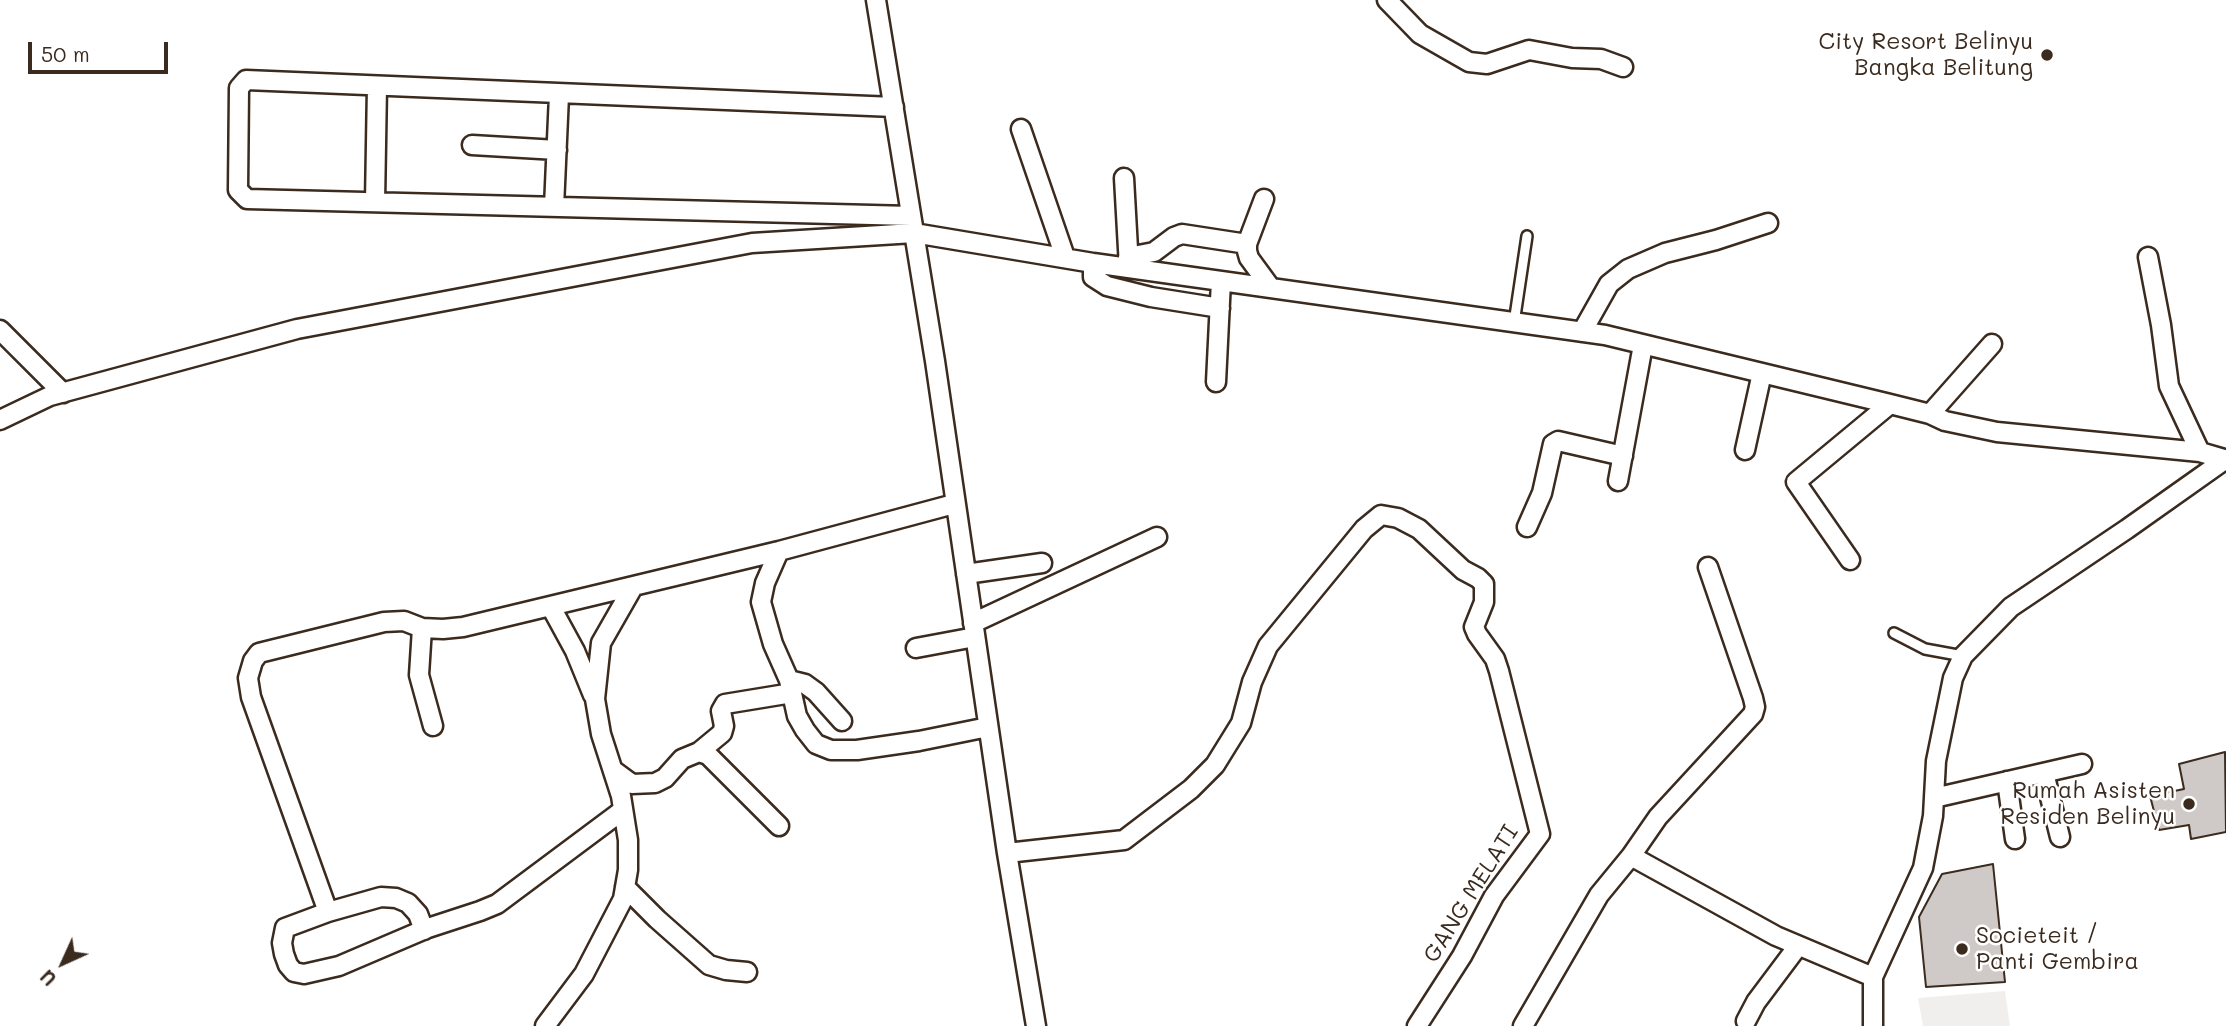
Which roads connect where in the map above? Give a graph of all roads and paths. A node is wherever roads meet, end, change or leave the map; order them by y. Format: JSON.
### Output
{"nodes":[{"id":1,"x":876,"y":0,"type":"edge"},
{"id":2,"x":1387,"y":0,"type":"edge"},
{"id":3,"x":1623,"y":67,"type":"dead end"},
{"id":4,"x":377,"y":86,"type":"junction"},
{"id":5,"x":559,"y":95,"type":"junction"},
{"id":6,"x":894,"y":107,"type":"junction"},
{"id":7,"x":1021,"y":129,"type":"dead end"},
{"id":8,"x":472,"y":145,"type":"dead end"},
{"id":9,"x":557,"y":150,"type":"junction"},
{"id":10,"x":1124,"y":178,"type":"dead end"},
{"id":11,"x":1264,"y":199,"type":"dead end"},
{"id":12,"x":375,"y":202,"type":"junction"},
{"id":13,"x":554,"y":207,"type":"junction"},
{"id":14,"x":1768,"y":223,"type":"dead end"},
{"id":15,"x":912,"y":225,"type":"junction"},
{"id":16,"x":1527,"y":236,"type":"dead end"},
{"id":17,"x":1247,"y":244,"type":"junction"},
{"id":18,"x":1065,"y":257,"type":"junction"},
{"id":19,"x":2148,"y":257,"type":"dead end"},
{"id":20,"x":1128,"y":262,"type":"junction"},
{"id":21,"x":1093,"y":263,"type":"junction"},
{"id":22,"x":1221,"y":281,"type":"junction"},
{"id":23,"x":1271,"y":288,"type":"junction"},
{"id":24,"x":1220,"y":308,"type":"junction"},
{"id":25,"x":1514,"y":323,"type":"junction"},
{"id":26,"x":0,"y":330,"type":"edge"},
{"id":27,"x":1582,"y":332,"type":"junction"},
{"id":28,"x":1992,"y":344,"type":"dead end"},
{"id":29,"x":1643,"y":345,"type":"junction"},
{"id":30,"x":1762,"y":373,"type":"junction"},
{"id":31,"x":1216,"y":382,"type":"dead end"},
{"id":32,"x":62,"y":393,"type":"junction"},
{"id":33,"x":1890,"y":404,"type":"junction"},
{"id":34,"x":1937,"y":418,"type":"junction"},
{"id":35,"x":0,"y":420,"type":"edge"},
{"id":36,"x":1745,"y":450,"type":"dead end"},
{"id":37,"x":2200,"y":452,"type":"junction"},
{"id":38,"x":1623,"y":456,"type":"junction"},
{"id":39,"x":2225,"y":459,"type":"edge"},
{"id":40,"x":1618,"y":481,"type":"dead end"},
{"id":41,"x":954,"y":504,"type":"junction"},
{"id":42,"x":1527,"y":527,"type":"dead end"},
{"id":43,"x":1157,"y":537,"type":"dead end"},
{"id":44,"x":779,"y":551,"type":"junction"},
{"id":45,"x":1850,"y":560,"type":"dead end"},
{"id":46,"x":1042,"y":564,"type":"dead end"},
{"id":47,"x":1708,"y":567,"type":"dead end"},
{"id":48,"x":966,"y":573,"type":"junction"},
{"id":49,"x":633,"y":587,"type":"junction"},
{"id":50,"x":551,"y":607,"type":"junction"},
{"id":51,"x":422,"y":628,"type":"junction"},
{"id":52,"x":974,"y":630,"type":"junction"},
{"id":53,"x":1894,"y":633,"type":"dead end"},
{"id":54,"x":916,"y":648,"type":"dead end"},
{"id":55,"x":1963,"y":656,"type":"junction"},
{"id":56,"x":790,"y":686,"type":"junction"},
{"id":57,"x":594,"y":699,"type":"junction"},
{"id":58,"x":842,"y":721,"type":"dead end"},
{"id":59,"x":433,"y":726,"type":"dead end"},
{"id":60,"x":988,"y":727,"type":"junction"},
{"id":61,"x":699,"y":752,"type":"junction"},
{"id":62,"x":2082,"y":764,"type":"dead end"},
{"id":63,"x":613,"y":770,"type":"junction"},
{"id":64,"x":2044,"y":773,"type":"junction"},
{"id":65,"x":2007,"y":781,"type":"junction"},
{"id":66,"x":1934,"y":798,"type":"junction"},
{"id":67,"x":623,"y":810,"type":"junction"},
{"id":68,"x":779,"y":826,"type":"dead end"},
{"id":69,"x":2060,"y":837,"type":"dead end"},
{"id":70,"x":2015,"y":839,"type":"dead end"},
{"id":71,"x":1007,"y":853,"type":"junction"},
{"id":72,"x":1631,"y":856,"type":"junction"},
{"id":73,"x":625,"y":887,"type":"junction"},
{"id":74,"x":328,"y":912,"type":"junction"},
{"id":75,"x":424,"y":930,"type":"junction"},
{"id":76,"x":1798,"y":946,"type":"junction"},
{"id":77,"x":747,"y":972,"type":"dead end"},
{"id":78,"x":1873,"y":977,"type":"junction"},
{"id":79,"x":1746,"y":1021,"type":"dead end"},
{"id":80,"x":545,"y":1026,"type":"edge"},
{"id":81,"x":1036,"y":1026,"type":"edge"},
{"id":82,"x":1417,"y":1026,"type":"edge"},
{"id":83,"x":1523,"y":1026,"type":"edge"},
{"id":84,"x":1873,"y":1026,"type":"edge"}],
"edges":[{"from":1,"to":6,"type":"street"},
{"from":2,"to":3,"type":"street"},
{"from":4,"to":5,"type":"street"},
{"from":4,"to":12,"type":"street"},
{"from":4,"to":12,"type":"street"},
{"from":5,"to":6,"type":"street"},
{"from":5,"to":9,"type":"street"},
{"from":6,"to":15,"type":"street"},
{"from":7,"to":18,"type":"street"},
{"from":8,"to":9,"type":"street"},
{"from":9,"to":13,"type":"street"},
{"from":10,"to":20,"type":"street"},
{"from":11,"to":17,"type":"street"},
{"from":12,"to":13,"type":"street"},
{"from":13,"to":15,"type":"street"},
{"from":14,"to":27,"type":"street"},
{"from":15,"to":18,"type":"street"},
{"from":15,"to":32,"type":"street"},
{"from":15,"to":41,"type":"street"},
{"from":16,"to":25,"type":"lane"},
{"from":17,"to":20,"type":"street"},
{"from":17,"to":23,"type":"street"},
{"from":18,"to":21,"type":"street"},
{"from":19,"to":37,"type":"street"},
{"from":20,"to":21,"type":"street"},
{"from":20,"to":22,"type":"street"},
{"from":21,"to":24,"type":"street"},
{"from":22,"to":23,"type":"street"},
{"from":22,"to":24,"type":"street"},
{"from":23,"to":25,"type":"street"},
{"from":24,"to":31,"type":"street"},
{"from":25,"to":27,"type":"street"},
{"from":26,"to":32,"type":"street"},
{"from":27,"to":29,"type":"street"},
{"from":28,"to":34,"type":"street"},
{"from":29,"to":30,"type":"street"},
{"from":29,"to":38,"type":"street"},
{"from":30,"to":33,"type":"street"},
{"from":30,"to":36,"type":"street"},
{"from":32,"to":35,"type":"street"},
{"from":33,"to":34,"type":"street"},
{"from":33,"to":45,"type":"street"},
{"from":34,"to":37,"type":"street"},
{"from":37,"to":39,"type":"street"},
{"from":38,"to":40,"type":"street"},
{"from":38,"to":42,"type":"street"},
{"from":39,"to":55,"type":"street"},
{"from":41,"to":44,"type":"street"},
{"from":41,"to":48,"type":"street"},
{"from":43,"to":52,"type":"street"},
{"from":44,"to":49,"type":"street"},
{"from":44,"to":56,"type":"street"},
{"from":46,"to":48,"type":"street"},
{"from":47,"to":72,"type":"street"},
{"from":48,"to":52,"type":"street"},
{"from":49,"to":50,"type":"street"},
{"from":49,"to":57,"type":"street"},
{"from":50,"to":51,"type":"street"},
{"from":50,"to":57,"type":"street"},
{"from":51,"to":59,"type":"street"},
{"from":51,"to":74,"type":"street"},
{"from":52,"to":54,"type":"street"},
{"from":52,"to":60,"type":"street"},
{"from":53,"to":55,"type":"lane"},
{"from":55,"to":66,"type":"street"},
{"from":56,"to":58,"type":"street"},
{"from":56,"to":60,"type":"street"},
{"from":56,"to":61,"type":"street"},
{"from":57,"to":63,"type":"street"},
{"from":60,"to":71,"type":"street"},
{"from":61,"to":63,"type":"street"},
{"from":61,"to":68,"type":"street"},
{"from":62,"to":64,"type":"street"},
{"from":63,"to":67,"type":"street"},
{"from":64,"to":65,"type":"street"},
{"from":64,"to":69,"type":"street"},
{"from":65,"to":66,"type":"street"},
{"from":65,"to":70,"type":"street"},
{"from":66,"to":78,"type":"street"},
{"from":67,"to":73,"type":"street"},
{"from":67,"to":75,"type":"street"},
{"from":71,"to":81,"type":"street"},
{"from":71,"to":82,"type":"street","name":"GANG MELATI"},
{"from":72,"to":76,"type":"street"},
{"from":72,"to":83,"type":"street"},
{"from":73,"to":77,"type":"street"},
{"from":73,"to":80,"type":"street"},
{"from":74,"to":75,"type":"street"},
{"from":74,"to":75,"type":"street"},
{"from":76,"to":78,"type":"street"},
{"from":76,"to":79,"type":"street"},
{"from":78,"to":84,"type":"street"}]}
